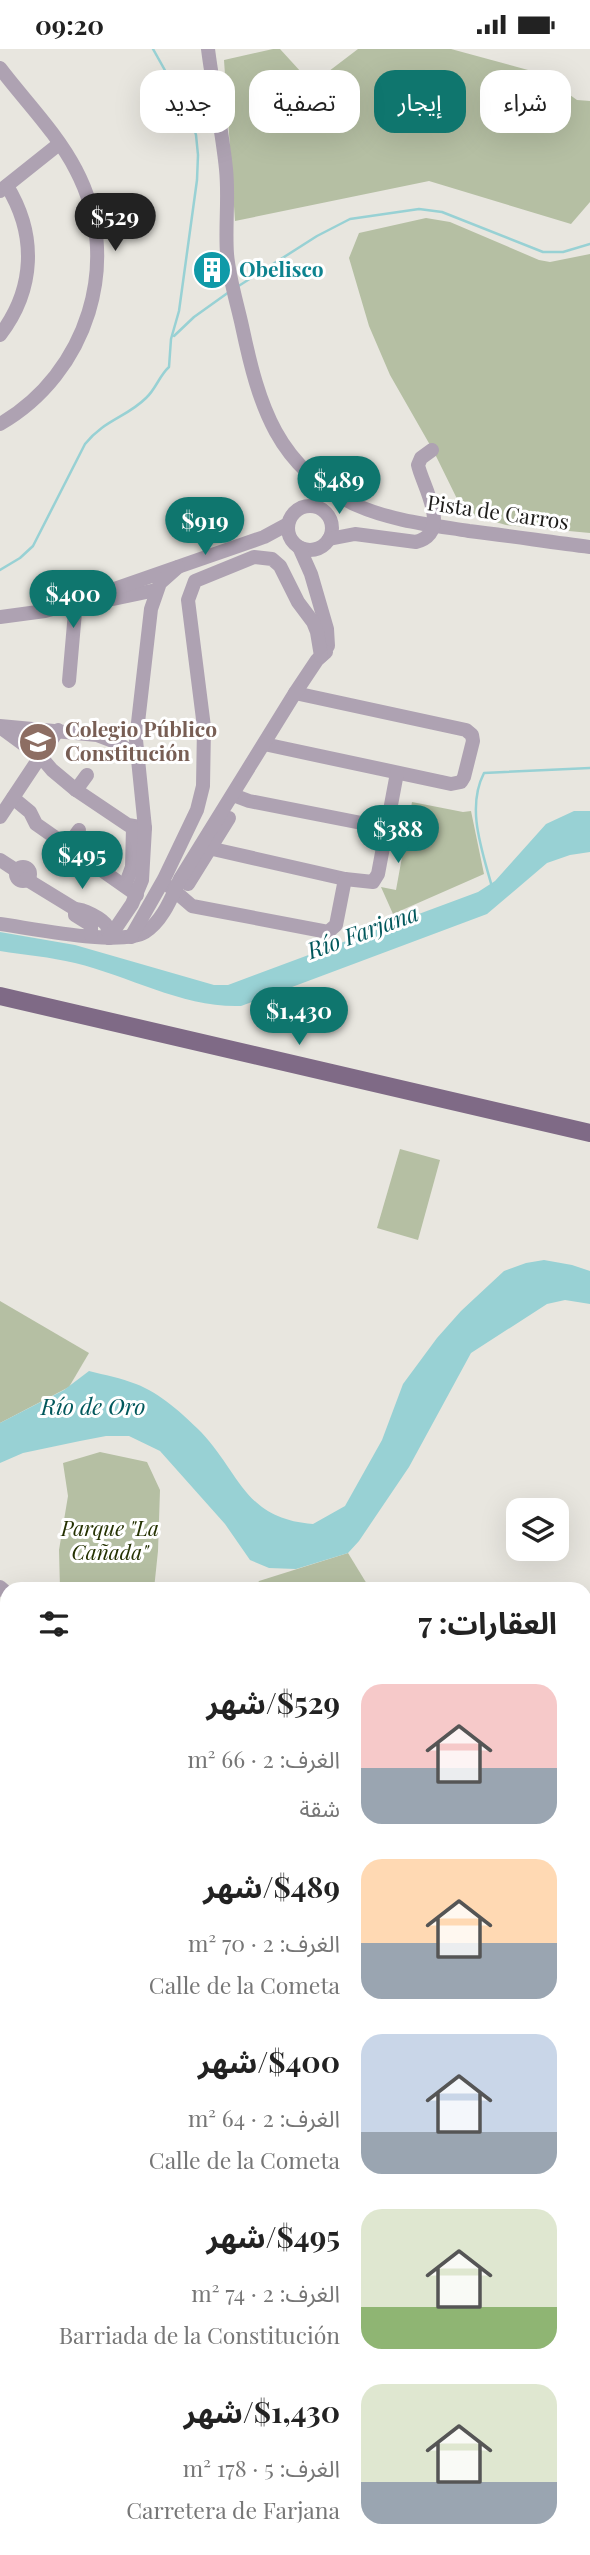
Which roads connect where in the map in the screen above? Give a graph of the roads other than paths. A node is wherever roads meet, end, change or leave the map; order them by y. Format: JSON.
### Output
{"nodes":[{"id":1,"x":208,"y":49,"type":"edge"},
{"id":2,"x":0,"y":68,"type":"edge"},
{"id":3,"x":59,"y":144,"type":"junction"},
{"id":4,"x":3,"y":189,"type":"edge"},
{"id":5,"x":0,"y":335,"type":"edge"},
{"id":6,"x":0,"y":423,"type":"edge"},
{"id":7,"x":432,"y":450,"type":"dead end"},
{"id":8,"x":330,"y":521,"type":"junction"},
{"id":9,"x":288,"y":524,"type":"junction"},
{"id":10,"x":433,"y":525,"type":"junction"},
{"id":11,"x":355,"y":534,"type":"junction"},
{"id":12,"x":264,"y":537,"type":"junction"},
{"id":13,"x":323,"y":544,"type":"junction"},
{"id":14,"x":296,"y":545,"type":"junction"},
{"id":15,"x":590,"y":547,"type":"edge"},
{"id":16,"x":311,"y":574,"type":"junction"},
{"id":17,"x":153,"y":584,"type":"junction"},
{"id":18,"x":75,"y":612,"type":"junction"},
{"id":19,"x":0,"y":617,"type":"edge"},
{"id":20,"x":0,"y":626,"type":"edge"},
{"id":21,"x":324,"y":654,"type":"junction"},
{"id":22,"x":69,"y":681,"type":"dead end"},
{"id":23,"x":299,"y":695,"type":"junction"},
{"id":24,"x":0,"y":726,"type":"edge"},
{"id":25,"x":58,"y":730,"type":"junction"},
{"id":26,"x":268,"y":746,"type":"junction"},
{"id":27,"x":136,"y":756,"type":"junction"},
{"id":28,"x":41,"y":757,"type":"junction"},
{"id":29,"x":397,"y":773,"type":"junction"},
{"id":30,"x":87,"y":775,"type":"dead end"},
{"id":31,"x":76,"y":790,"type":"junction"},
{"id":32,"x":237,"y":796,"type":"junction"},
{"id":33,"x":5,"y":805,"type":"edge"},
{"id":34,"x":197,"y":810,"type":"junction"},
{"id":35,"x":216,"y":820,"type":"junction"},
{"id":36,"x":139,"y":828,"type":"junction"},
{"id":37,"x":387,"y":828,"type":"junction"},
{"id":38,"x":79,"y":830,"type":"dead end"},
{"id":39,"x":67,"y":847,"type":"junction"},
{"id":40,"x":205,"y":848,"type":"junction"},
{"id":41,"x":0,"y":860,"type":"edge"},
{"id":42,"x":144,"y":867,"type":"junction"},
{"id":43,"x":164,"y":879,"type":"junction"},
{"id":44,"x":345,"y":879,"type":"junction"},
{"id":45,"x":131,"y":890,"type":"junction"},
{"id":46,"x":176,"y":893,"type":"junction"},
{"id":47,"x":75,"y":909,"type":"junction"},
{"id":48,"x":0,"y":924,"type":"edge"},
{"id":49,"x":91,"y":936,"type":"junction"},
{"id":50,"x":131,"y":937,"type":"junction"},
{"id":51,"x":109,"y":938,"type":"junction"},
{"id":52,"x":0,"y":996,"type":"edge"},
{"id":53,"x":590,"y":1133,"type":"edge"}],
"edges":[{"from":1,"to":10,"type":"street","name":"Pista de Carros"},
{"from":2,"to":3,"type":"street"},
{"from":3,"to":4,"type":"street"},
{"from":3,"to":6,"type":"street"},
{"from":4,"to":5,"type":"street"},
{"from":7,"to":10,"type":"street"},
{"from":8,"to":9,"type":"street"},
{"from":8,"to":11,"type":"street"},
{"from":8,"to":13,"type":"street"},
{"from":9,"to":12,"type":"street"},
{"from":9,"to":14,"type":"street"},
{"from":10,"to":11,"type":"street"},
{"from":10,"to":15,"type":"street","name":"Pista de Carros"},
{"from":11,"to":13,"type":"street"},
{"from":12,"to":14,"type":"street"},
{"from":12,"to":17,"type":"street"},
{"from":13,"to":14,"type":"street"},
{"from":13,"to":16,"type":"street"},
{"from":14,"to":16,"type":"street"},
{"from":16,"to":21,"type":"street"},
{"from":17,"to":18,"type":"street"},
{"from":17,"to":19,"type":"street"},
{"from":17,"to":27,"type":"street"},
{"from":18,"to":20,"type":"street"},
{"from":18,"to":22,"type":"street"},
{"from":21,"to":23,"type":"street"},
{"from":21,"to":34,"type":"street"},
{"from":23,"to":26,"type":"street"},
{"from":23,"to":29,"type":"street"},
{"from":24,"to":25,"type":"street"},
{"from":24,"to":28,"type":"street"},
{"from":25,"to":27,"type":"street"},
{"from":25,"to":28,"type":"street"},
{"from":26,"to":29,"type":"street"},
{"from":26,"to":32,"type":"street"},
{"from":27,"to":36,"type":"street"},
{"from":28,"to":31,"type":"street"},
{"from":28,"to":33,"type":"street"},
{"from":29,"to":37,"type":"street"},
{"from":30,"to":31,"type":"street"},
{"from":31,"to":36,"type":"street"},
{"from":32,"to":35,"type":"street"},
{"from":32,"to":37,"type":"street"},
{"from":32,"to":40,"type":"street"},
{"from":33,"to":39,"type":"street"},
{"from":34,"to":35,"type":"street"},
{"from":34,"to":43,"type":"street"},
{"from":35,"to":40,"type":"street"},
{"from":36,"to":42,"type":"street"},
{"from":36,"to":45,"type":"street"},
{"from":37,"to":44,"type":"street"},
{"from":38,"to":39,"type":"street"},
{"from":39,"to":45,"type":"street"},
{"from":40,"to":44,"type":"street"},
{"from":40,"to":46,"type":"street"},
{"from":41,"to":47,"type":"street"},
{"from":42,"to":43,"type":"street"},
{"from":42,"to":45,"type":"street"},
{"from":43,"to":46,"type":"street"},
{"from":43,"to":50,"type":"street"},
{"from":44,"to":46,"type":"street"},
{"from":45,"to":51,"type":"street"},
{"from":46,"to":50,"type":"street"},
{"from":47,"to":49,"type":"street"},
{"from":47,"to":51,"type":"street"},
{"from":48,"to":49,"type":"street"},
{"from":49,"to":51,"type":"street"},
{"from":50,"to":51,"type":"street"},
{"from":52,"to":53,"type":"main road"}]}
